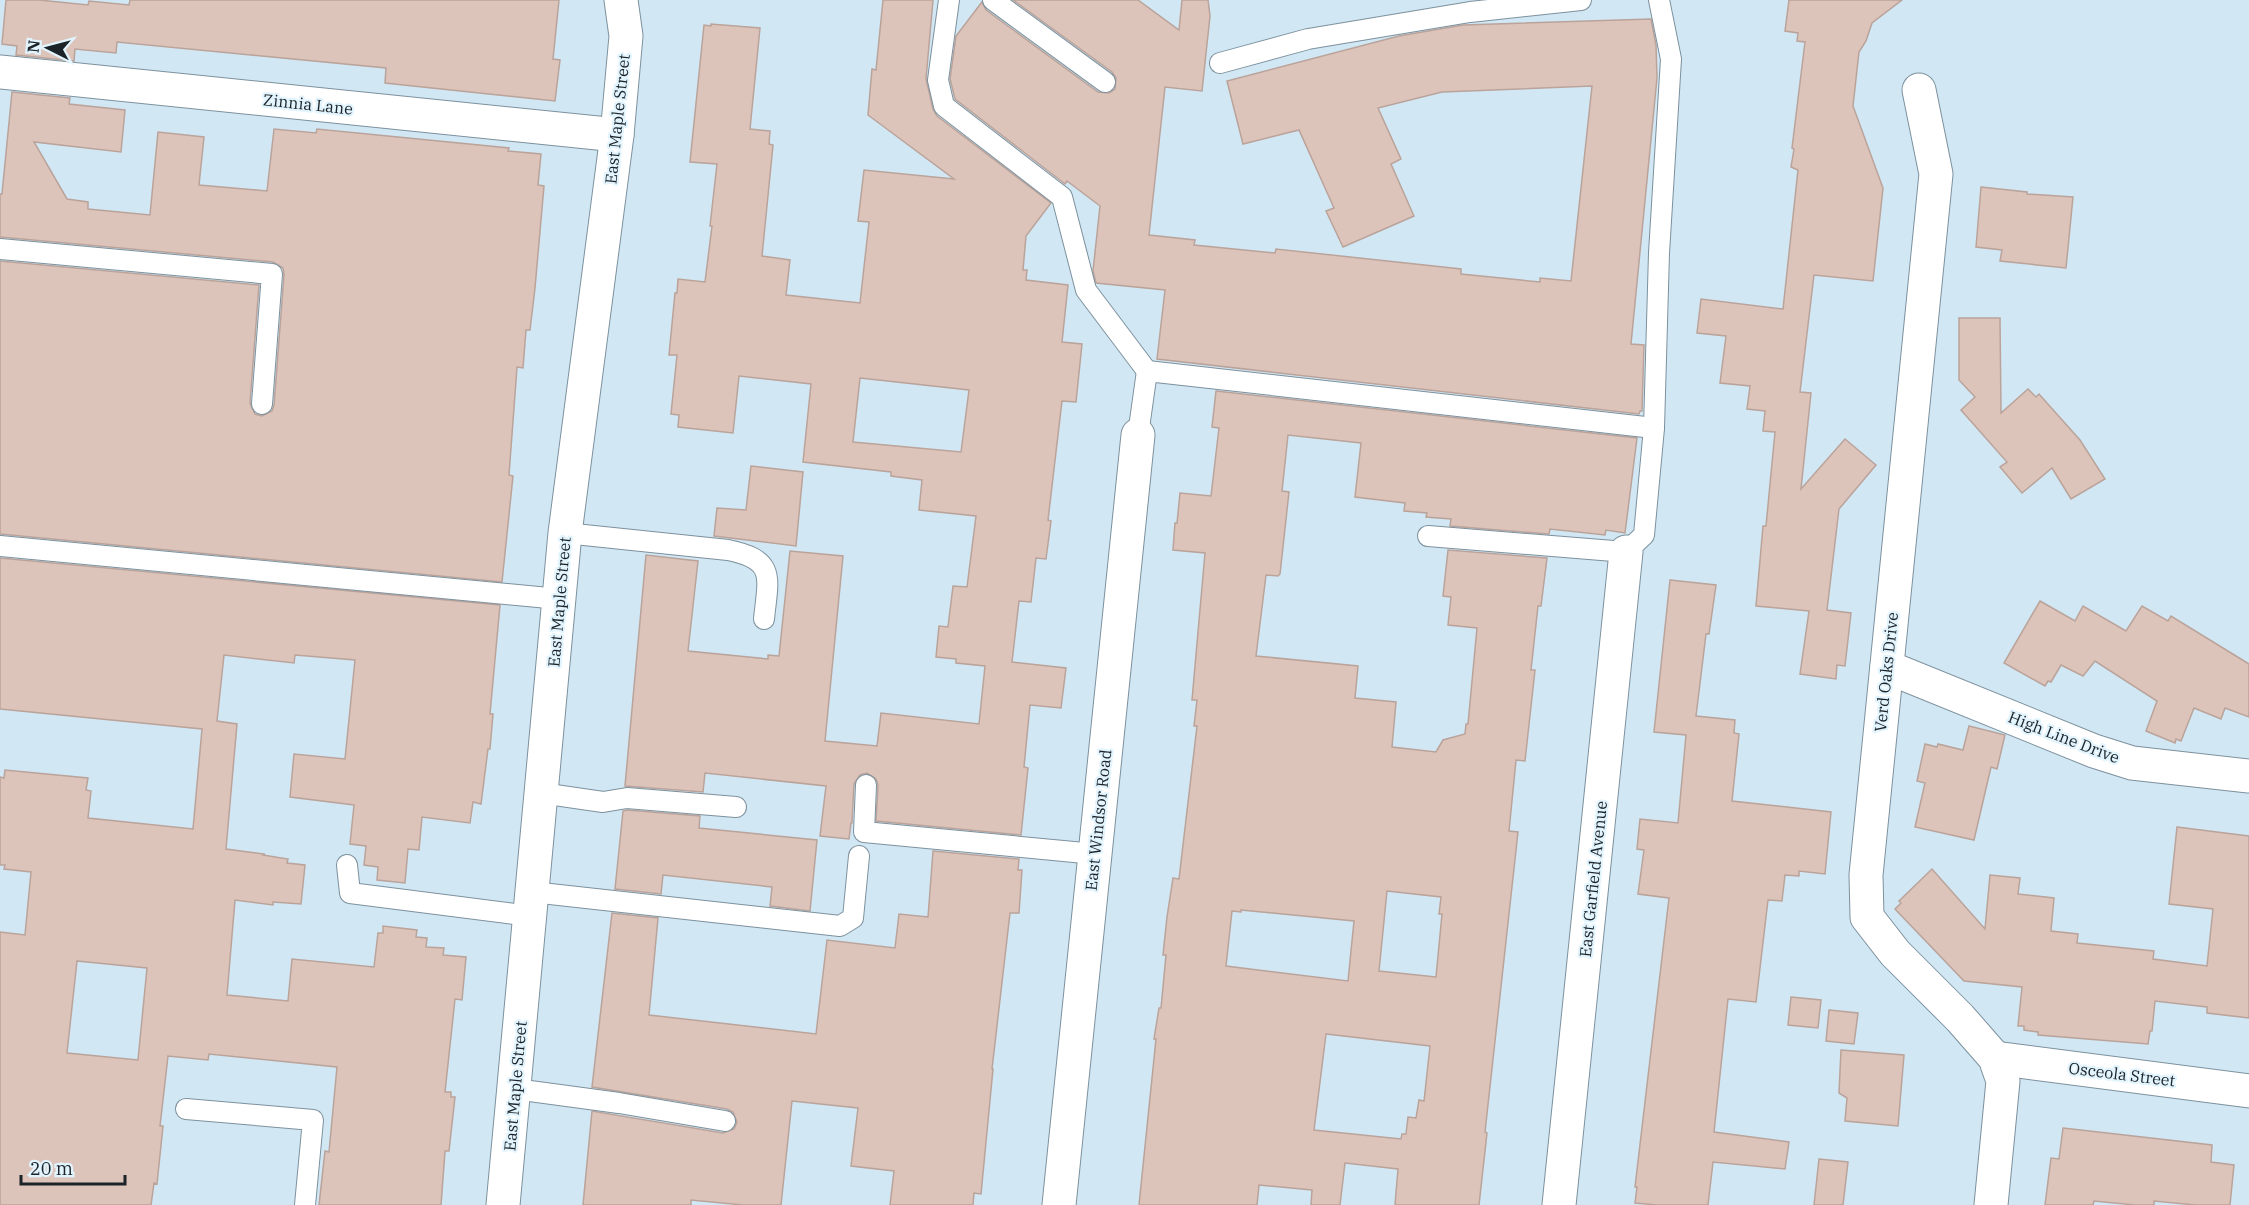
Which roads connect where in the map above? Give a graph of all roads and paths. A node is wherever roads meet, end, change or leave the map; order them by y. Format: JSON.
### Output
{"nodes":[{"id":1,"x":621,"y":0,"type":"edge"},
{"id":2,"x":949,"y":0,"type":"edge"},
{"id":3,"x":993,"y":0,"type":"edge"},
{"id":4,"x":1581,"y":0,"type":"edge"},
{"id":5,"x":1659,"y":0,"type":"edge"},
{"id":6,"x":1220,"y":63,"type":"dead end"},
{"id":7,"x":0,"y":72,"type":"edge"},
{"id":8,"x":1105,"y":82,"type":"dead end"},
{"id":9,"x":1919,"y":90,"type":"dead end"},
{"id":10,"x":617,"y":135,"type":"junction"},
{"id":11,"x":0,"y":249,"type":"edge"},
{"id":12,"x":1147,"y":371,"type":"junction"},
{"id":13,"x":262,"y":404,"type":"dead end"},
{"id":14,"x":1654,"y":428,"type":"junction"},
{"id":15,"x":1138,"y":435,"type":"joint"},
{"id":16,"x":565,"y":533,"type":"junction"},
{"id":17,"x":1428,"y":536,"type":"dead end"},
{"id":18,"x":0,"y":546,"type":"edge"},
{"id":19,"x":1626,"y":552,"type":"junction"},
{"id":20,"x":560,"y":599,"type":"junction"},
{"id":21,"x":764,"y":620,"type":"dead end"},
{"id":22,"x":1887,"y":666,"type":"junction"},
{"id":23,"x":2249,"y":776,"type":"edge"},
{"id":24,"x":866,"y":785,"type":"dead end"},
{"id":25,"x":541,"y":793,"type":"junction"},
{"id":26,"x":736,"y":807,"type":"dead end"},
{"id":27,"x":1095,"y":854,"type":"junction"},
{"id":28,"x":859,"y":856,"type":"dead end"},
{"id":29,"x":347,"y":865,"type":"dead end"},
{"id":30,"x":531,"y":904,"type":"junction"},
{"id":31,"x":1995,"y":1058,"type":"junction"},
{"id":32,"x":515,"y":1089,"type":"junction"},
{"id":33,"x":2249,"y":1091,"type":"edge"},
{"id":34,"x":186,"y":1109,"type":"dead end"},
{"id":35,"x":725,"y":1120,"type":"dead end"},
{"id":36,"x":305,"y":1205,"type":"edge"},
{"id":37,"x":503,"y":1205,"type":"edge"},
{"id":38,"x":1059,"y":1205,"type":"edge"},
{"id":39,"x":1559,"y":1205,"type":"edge"},
{"id":40,"x":1991,"y":1205,"type":"edge"}],
"edges":[{"from":1,"to":10,"type":"street","name":"East Maple Street"},
{"from":2,"to":12,"type":"lane"},
{"from":3,"to":8,"type":"lane"},
{"from":4,"to":6,"type":"lane"},
{"from":5,"to":14,"type":"lane"},
{"from":7,"to":10,"type":"street","name":"Zinnia Lane"},
{"from":9,"to":22,"type":"street","name":"Verd Oaks Drive"},
{"from":10,"to":16,"type":"street","name":"East Maple Street"},
{"from":11,"to":13,"type":"lane"},
{"from":12,"to":14,"type":"lane"},
{"from":12,"to":15,"type":"lane"},
{"from":14,"to":19,"type":"lane"},
{"from":15,"to":27,"type":"street","name":"East Windsor Road"},
{"from":16,"to":20,"type":"street","name":"East Maple Street"},
{"from":16,"to":21,"type":"lane"},
{"from":17,"to":19,"type":"lane"},
{"from":18,"to":20,"type":"lane"},
{"from":19,"to":39,"type":"street","name":"East Garfield Avenue"},
{"from":20,"to":25,"type":"street","name":"East Maple Street"},
{"from":22,"to":23,"type":"street","name":"High Line Drive"},
{"from":22,"to":31,"type":"street","name":"Verd Oaks Drive"},
{"from":24,"to":27,"type":"lane"},
{"from":25,"to":26,"type":"lane"},
{"from":25,"to":30,"type":"street","name":"East Maple Street"},
{"from":27,"to":38,"type":"street","name":"East Windsor Road"},
{"from":28,"to":30,"type":"lane"},
{"from":29,"to":30,"type":"lane"},
{"from":30,"to":32,"type":"street","name":"East Maple Street"},
{"from":31,"to":33,"type":"street","name":"Osceola Street"},
{"from":31,"to":40,"type":"street","name":"Verd Oaks Drive"},
{"from":32,"to":35,"type":"lane"},
{"from":32,"to":37,"type":"street","name":"East Maple Street"},
{"from":34,"to":36,"type":"lane"}]}
